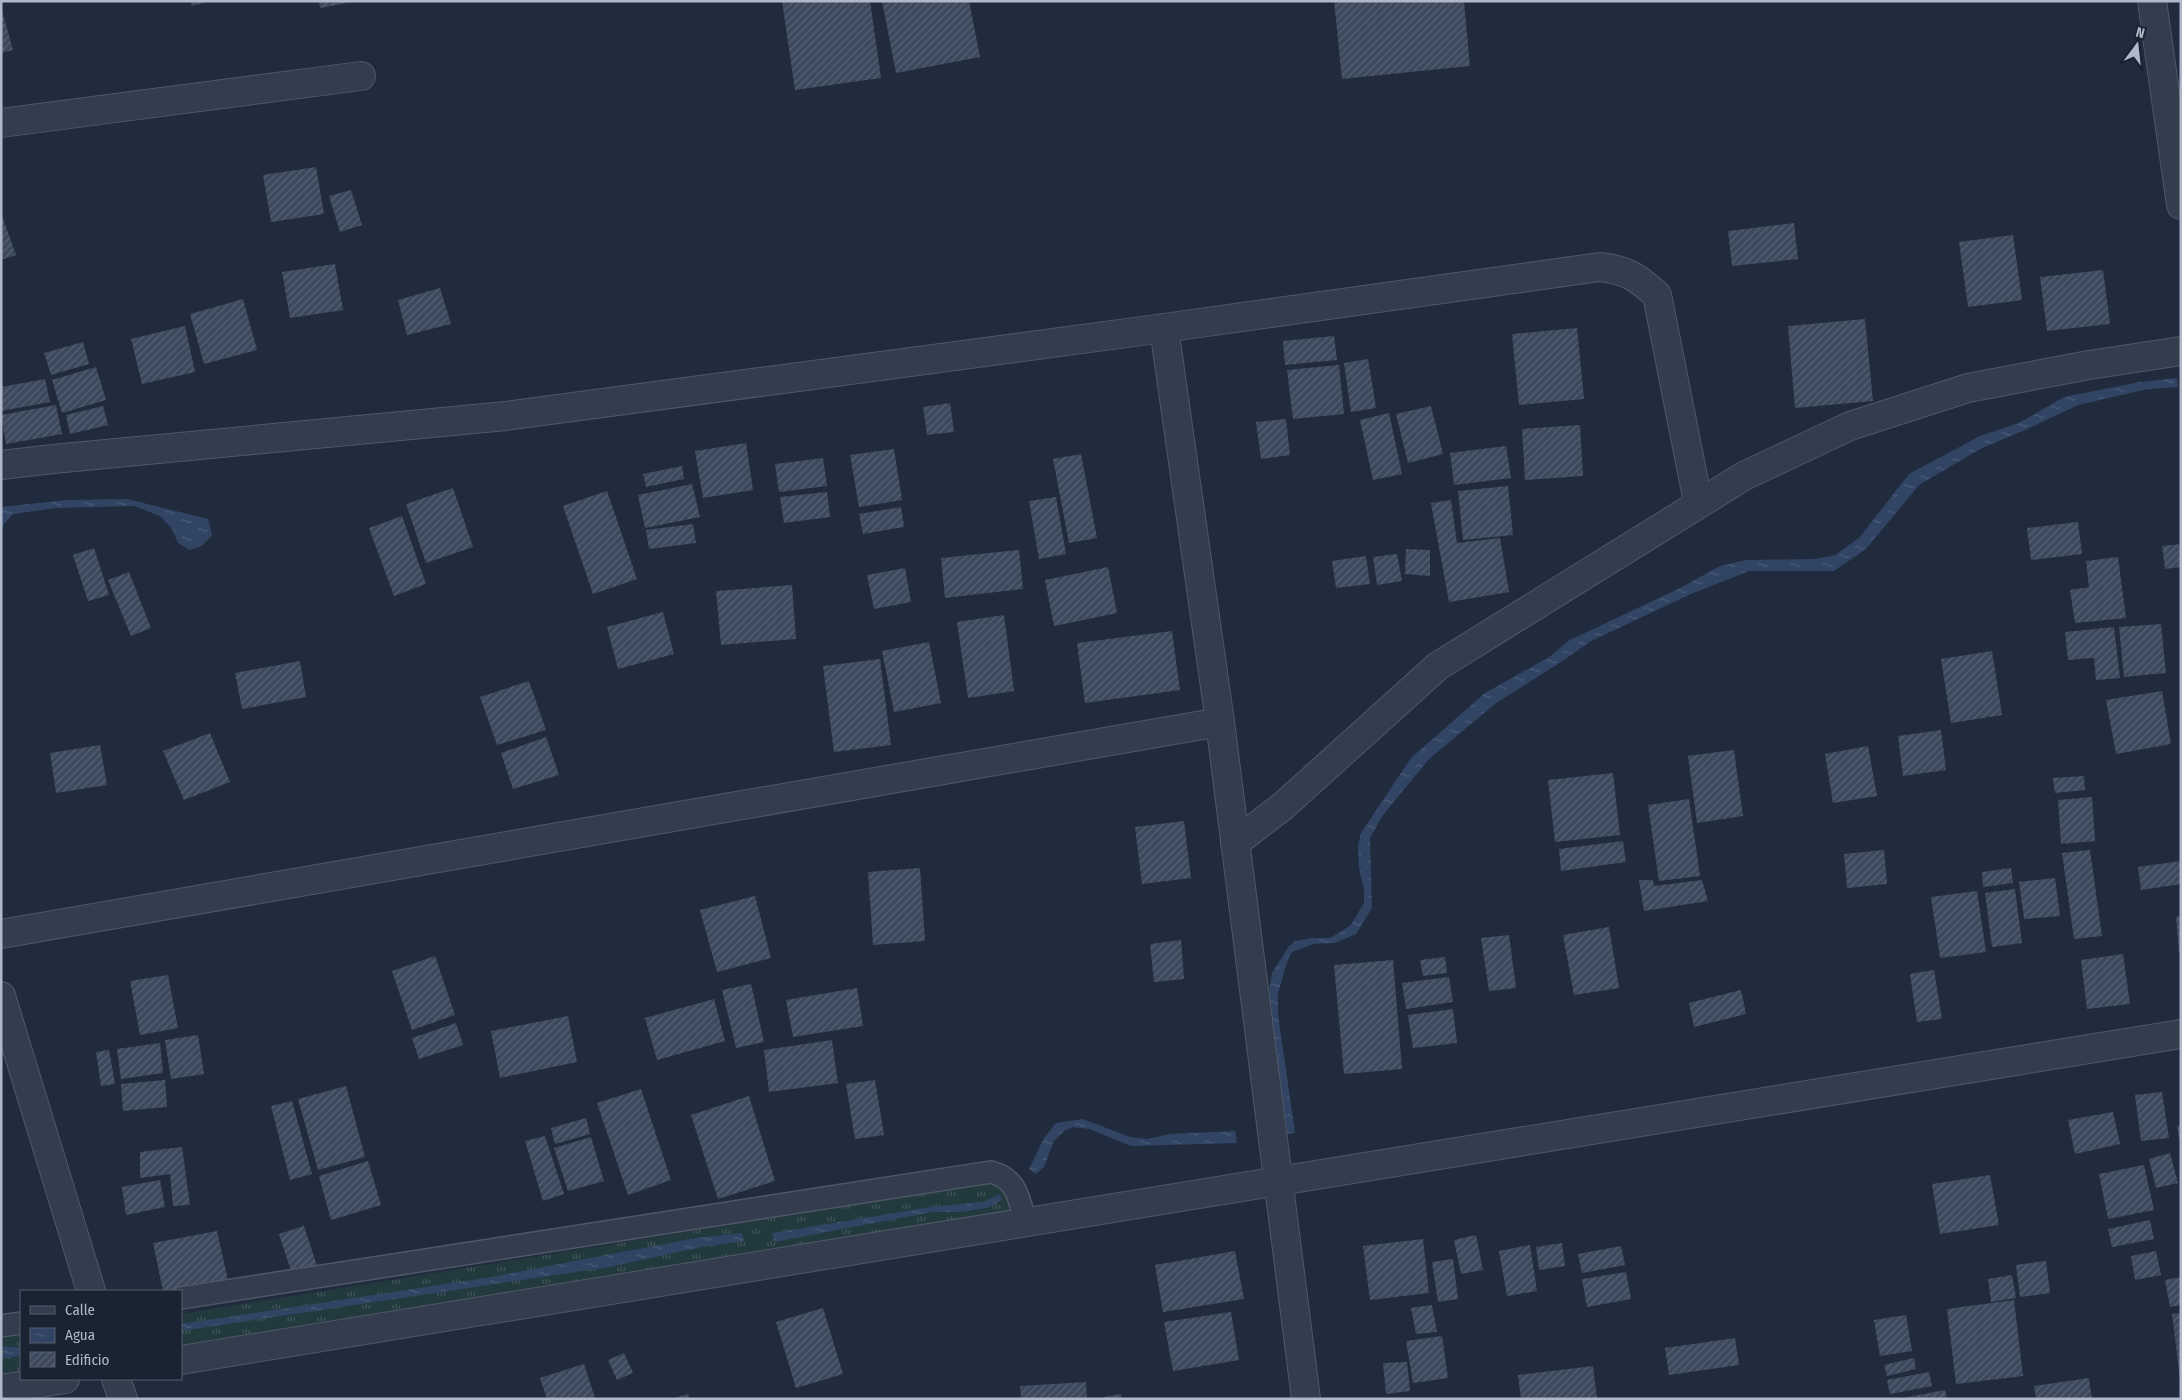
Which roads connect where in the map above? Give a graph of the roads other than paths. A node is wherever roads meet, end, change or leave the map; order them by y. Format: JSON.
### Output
{"nodes":[{"id":1,"x":2152,"y":1,"type":"edge"},
{"id":2,"x":361,"y":76,"type":"dead end"},
{"id":3,"x":1,"y":123,"type":"edge"},
{"id":4,"x":2181,"y":205,"type":"edge"},
{"id":5,"x":1164,"y":328,"type":"junction"},
{"id":6,"x":2181,"y":351,"type":"edge"},
{"id":7,"x":1,"y":465,"type":"edge"},
{"id":8,"x":1698,"y":502,"type":"junction"},
{"id":9,"x":1220,"y":722,"type":"junction"},
{"id":10,"x":1235,"y":843,"type":"junction"},
{"id":11,"x":1,"y":934,"type":"edge"},
{"id":12,"x":1,"y":996,"type":"edge"},
{"id":13,"x":2181,"y":1034,"type":"edge"},
{"id":14,"x":1278,"y":1181,"type":"junction"},
{"id":15,"x":1026,"y":1224,"type":"junction"},
{"id":16,"x":90,"y":1290,"type":"edge"},
{"id":17,"x":182,"y":1298,"type":"edge"},
{"id":18,"x":20,"y":1323,"type":"edge"},
{"id":19,"x":1,"y":1326,"type":"edge"},
{"id":20,"x":182,"y":1360,"type":"edge"},
{"id":21,"x":59,"y":1380,"type":"edge"},
{"id":22,"x":116,"y":1380,"type":"edge"},
{"id":23,"x":1,"y":1389,"type":"edge"},
{"id":24,"x":123,"y":1399,"type":"edge"},
{"id":25,"x":1306,"y":1399,"type":"edge"}],
"edges":[{"from":1,"to":4,"type":"street"},
{"from":2,"to":3,"type":"street"},
{"from":5,"to":7,"type":"street"},
{"from":5,"to":8,"type":"street"},
{"from":5,"to":9,"type":"street"},
{"from":6,"to":8,"type":"street"},
{"from":8,"to":10,"type":"street"},
{"from":9,"to":10,"type":"street"},
{"from":9,"to":11,"type":"street"},
{"from":10,"to":14,"type":"street"},
{"from":12,"to":16,"type":"street"},
{"from":13,"to":14,"type":"street"},
{"from":14,"to":15,"type":"street"},
{"from":14,"to":25,"type":"street"},
{"from":15,"to":17,"type":"lane"},
{"from":15,"to":20,"type":"street"},
{"from":18,"to":19,"type":"lane"},
{"from":21,"to":23,"type":"street"},
{"from":22,"to":24,"type":"street"}]}
